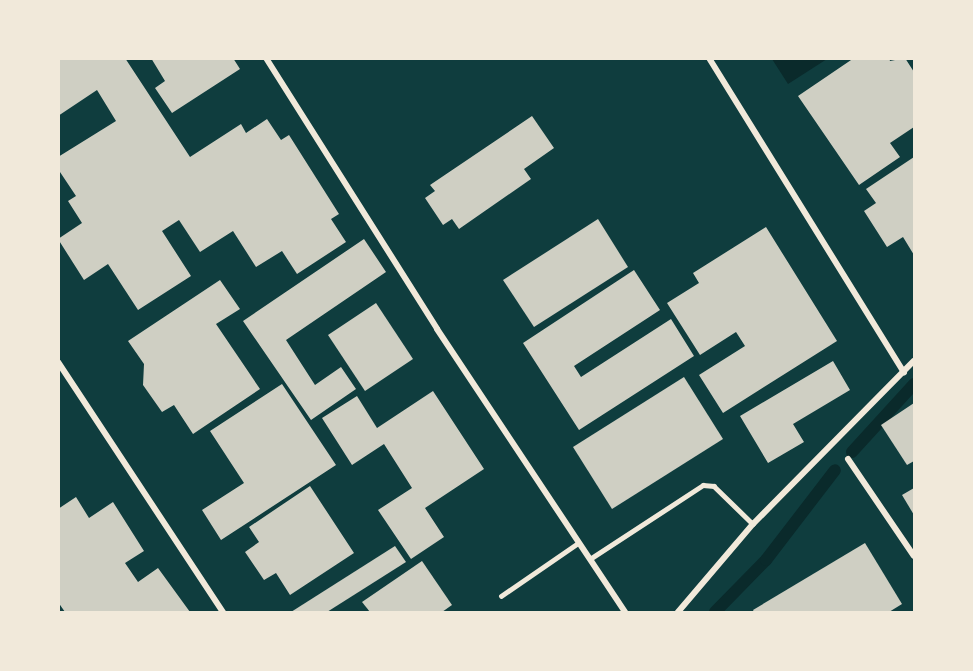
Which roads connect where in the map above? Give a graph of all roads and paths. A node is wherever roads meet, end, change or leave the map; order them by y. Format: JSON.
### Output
{"nodes":[{"id":1,"x":266,"y":58,"type":"edge"},
{"id":2,"x":709,"y":58,"type":"edge"},
{"id":3,"x":915,"y":360,"type":"edge"},
{"id":4,"x":58,"y":362,"type":"edge"},
{"id":5,"x":904,"y":374,"type":"junction"},
{"id":6,"x":848,"y":459,"type":"dead end"},
{"id":7,"x":753,"y":524,"type":"junction"},
{"id":8,"x":578,"y":543,"type":"junction"},
{"id":9,"x":915,"y":556,"type":"edge"},
{"id":10,"x":590,"y":559,"type":"junction"},
{"id":11,"x":501,"y":596,"type":"dead end"},
{"id":12,"x":223,"y":612,"type":"edge"},
{"id":13,"x":625,"y":612,"type":"edge"},
{"id":14,"x":678,"y":612,"type":"edge"}],
"edges":[{"from":1,"to":8,"type":"street"},
{"from":2,"to":5,"type":"street"},
{"from":3,"to":5,"type":"street"},
{"from":4,"to":12,"type":"street"},
{"from":5,"to":7,"type":"street"},
{"from":6,"to":9,"type":"street"},
{"from":7,"to":10,"type":"lane"},
{"from":7,"to":14,"type":"street"},
{"from":8,"to":10,"type":"street"},
{"from":8,"to":11,"type":"lane"},
{"from":10,"to":13,"type":"street"}]}
